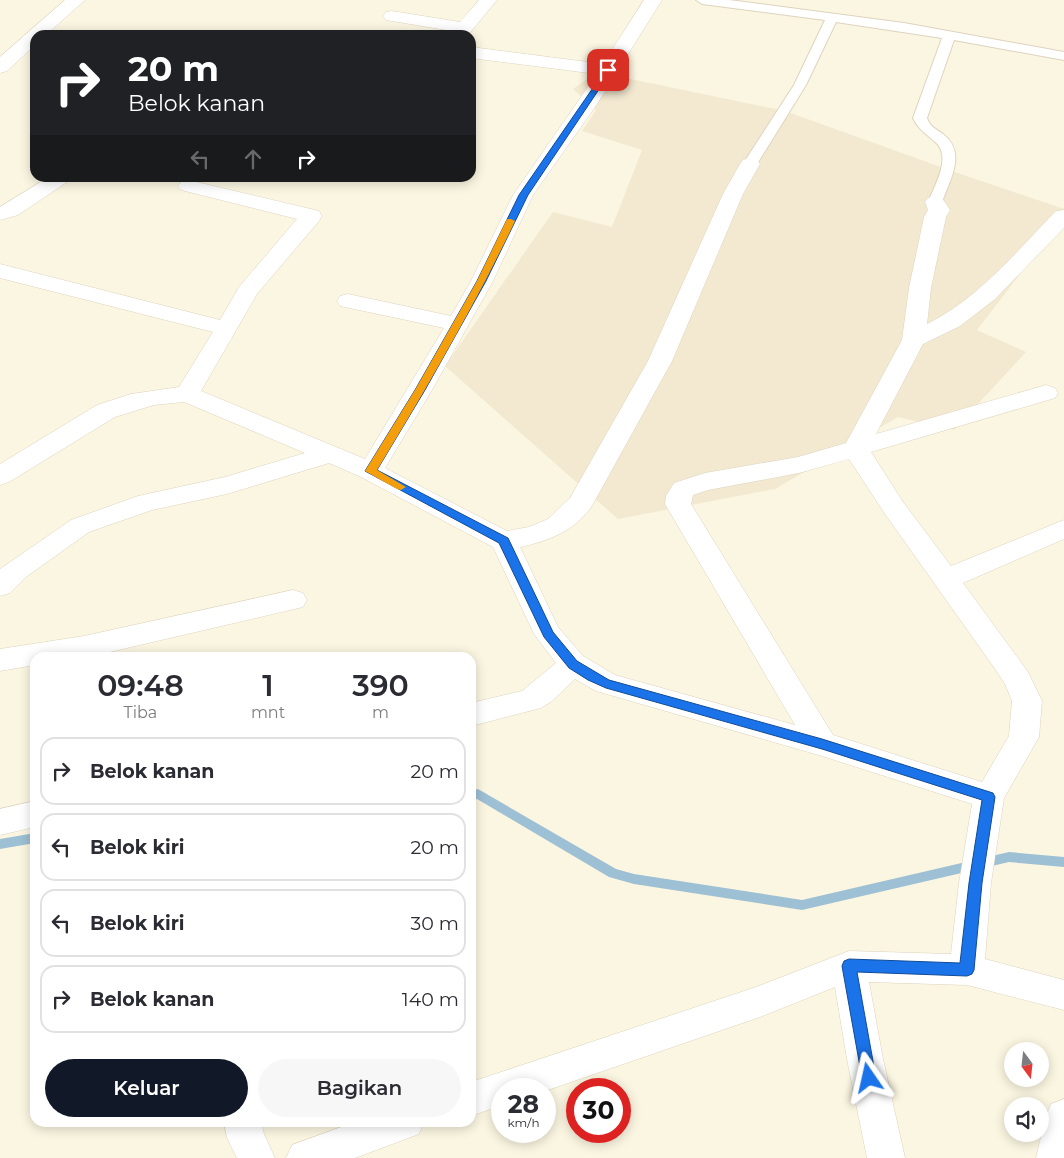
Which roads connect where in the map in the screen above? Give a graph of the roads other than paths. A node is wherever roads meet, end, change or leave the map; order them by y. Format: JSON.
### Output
{"nodes":[{"id":1,"x":76,"y":0,"type":"edge"},
{"id":2,"x":488,"y":0,"type":"edge"},
{"id":3,"x":653,"y":0,"type":"edge"},
{"id":4,"x":702,"y":0,"type":"edge"},
{"id":5,"x":392,"y":16,"type":"dead end"},
{"id":6,"x":832,"y":18,"type":"junction"},
{"id":7,"x":41,"y":30,"type":"edge"},
{"id":8,"x":456,"y":30,"type":"edge"},
{"id":9,"x":462,"y":30,"type":"edge"},
{"id":10,"x":949,"y":36,"type":"junction"},
{"id":11,"x":30,"y":40,"type":"edge"},
{"id":12,"x":476,"y":53,"type":"edge"},
{"id":13,"x":1064,"y":56,"type":"edge"},
{"id":14,"x":0,"y":68,"type":"edge"},
{"id":15,"x":608,"y":70,"type":"junction"},
{"id":16,"x":750,"y":164,"type":"joint"},
{"id":17,"x":54,"y":182,"type":"edge"},
{"id":18,"x":188,"y":186,"type":"dead end"},
{"id":19,"x":935,"y":202,"type":"joint"},
{"id":20,"x":0,"y":214,"type":"edge"},
{"id":21,"x":1064,"y":216,"type":"edge"},
{"id":22,"x":0,"y":272,"type":"edge"},
{"id":23,"x":348,"y":301,"type":"dead end"},
{"id":24,"x":457,"y":324,"type":"junction"},
{"id":25,"x":227,"y":329,"type":"junction"},
{"id":26,"x":914,"y":340,"type":"junction"},
{"id":27,"x":1046,"y":393,"type":"dead end"},
{"id":28,"x":187,"y":394,"type":"junction"},
{"id":29,"x":856,"y":448,"type":"junction"},
{"id":30,"x":328,"y":455,"type":"junction"},
{"id":31,"x":370,"y":471,"type":"junction"},
{"id":32,"x":0,"y":476,"type":"edge"},
{"id":33,"x":1064,"y":529,"type":"edge"},
{"id":34,"x":504,"y":541,"type":"junction"},
{"id":35,"x":946,"y":579,"type":"junction"},
{"id":36,"x":0,"y":586,"type":"edge"},
{"id":37,"x":293,"y":600,"type":"dead end"},
{"id":38,"x":52,"y":652,"type":"edge"},
{"id":39,"x":30,"y":655,"type":"edge"},
{"id":40,"x":0,"y":660,"type":"edge"},
{"id":41,"x":573,"y":664,"type":"junction"},
{"id":42,"x":476,"y":714,"type":"edge"},
{"id":43,"x":822,"y":744,"type":"junction"},
{"id":44,"x":989,"y":797,"type":"junction"},
{"id":45,"x":30,"y":815,"type":"edge"},
{"id":46,"x":0,"y":822,"type":"edge"},
{"id":47,"x":849,"y":966,"type":"junction"},
{"id":48,"x":967,"y":970,"type":"junction"},
{"id":49,"x":1064,"y":995,"type":"edge"},
{"id":50,"x":476,"y":1097,"type":"edge"},
{"id":51,"x":1064,"y":1116,"type":"edge"},
{"id":52,"x":243,"y":1127,"type":"edge"},
{"id":53,"x":392,"y":1127,"type":"edge"},
{"id":54,"x":256,"y":1158,"type":"edge"},
{"id":55,"x":305,"y":1158,"type":"edge"},
{"id":56,"x":886,"y":1158,"type":"edge"},
{"id":57,"x":1055,"y":1158,"type":"edge"}],
"edges":[{"from":1,"to":7,"type":"street"},
{"from":2,"to":9,"type":"street"},
{"from":3,"to":15,"type":"street"},
{"from":4,"to":6,"type":"lane"},
{"from":5,"to":8,"type":"street"},
{"from":6,"to":10,"type":"lane"},
{"from":6,"to":16,"type":"lane"},
{"from":10,"to":13,"type":"lane"},
{"from":10,"to":19,"type":"lane"},
{"from":11,"to":14,"type":"street"},
{"from":12,"to":15,"type":"street"},
{"from":15,"to":24,"type":"street"},
{"from":16,"to":34,"type":"street"},
{"from":17,"to":20,"type":"street"},
{"from":18,"to":25,"type":"street"},
{"from":19,"to":26,"type":"street"},
{"from":21,"to":26,"type":"street"},
{"from":22,"to":25,"type":"street"},
{"from":23,"to":24,"type":"street"},
{"from":24,"to":31,"type":"street"},
{"from":25,"to":28,"type":"street"},
{"from":26,"to":29,"type":"street"},
{"from":27,"to":29,"type":"street"},
{"from":28,"to":30,"type":"street"},
{"from":28,"to":32,"type":"street"},
{"from":29,"to":35,"type":"street"},
{"from":29,"to":43,"type":"street"},
{"from":30,"to":31,"type":"street"},
{"from":30,"to":36,"type":"street"},
{"from":31,"to":34,"type":"street"},
{"from":33,"to":35,"type":"street"},
{"from":34,"to":41,"type":"street"},
{"from":35,"to":44,"type":"street"},
{"from":37,"to":38,"type":"street"},
{"from":39,"to":40,"type":"street"},
{"from":41,"to":42,"type":"street"},
{"from":41,"to":43,"type":"street"},
{"from":43,"to":44,"type":"street"},
{"from":44,"to":48,"type":"street"},
{"from":45,"to":46,"type":"street"},
{"from":47,"to":48,"type":"street"},
{"from":47,"to":50,"type":"street"},
{"from":47,"to":56,"type":"street"},
{"from":48,"to":49,"type":"street"},
{"from":51,"to":57,"type":"street"},
{"from":52,"to":54,"type":"street"},
{"from":53,"to":55,"type":"street"}]}
